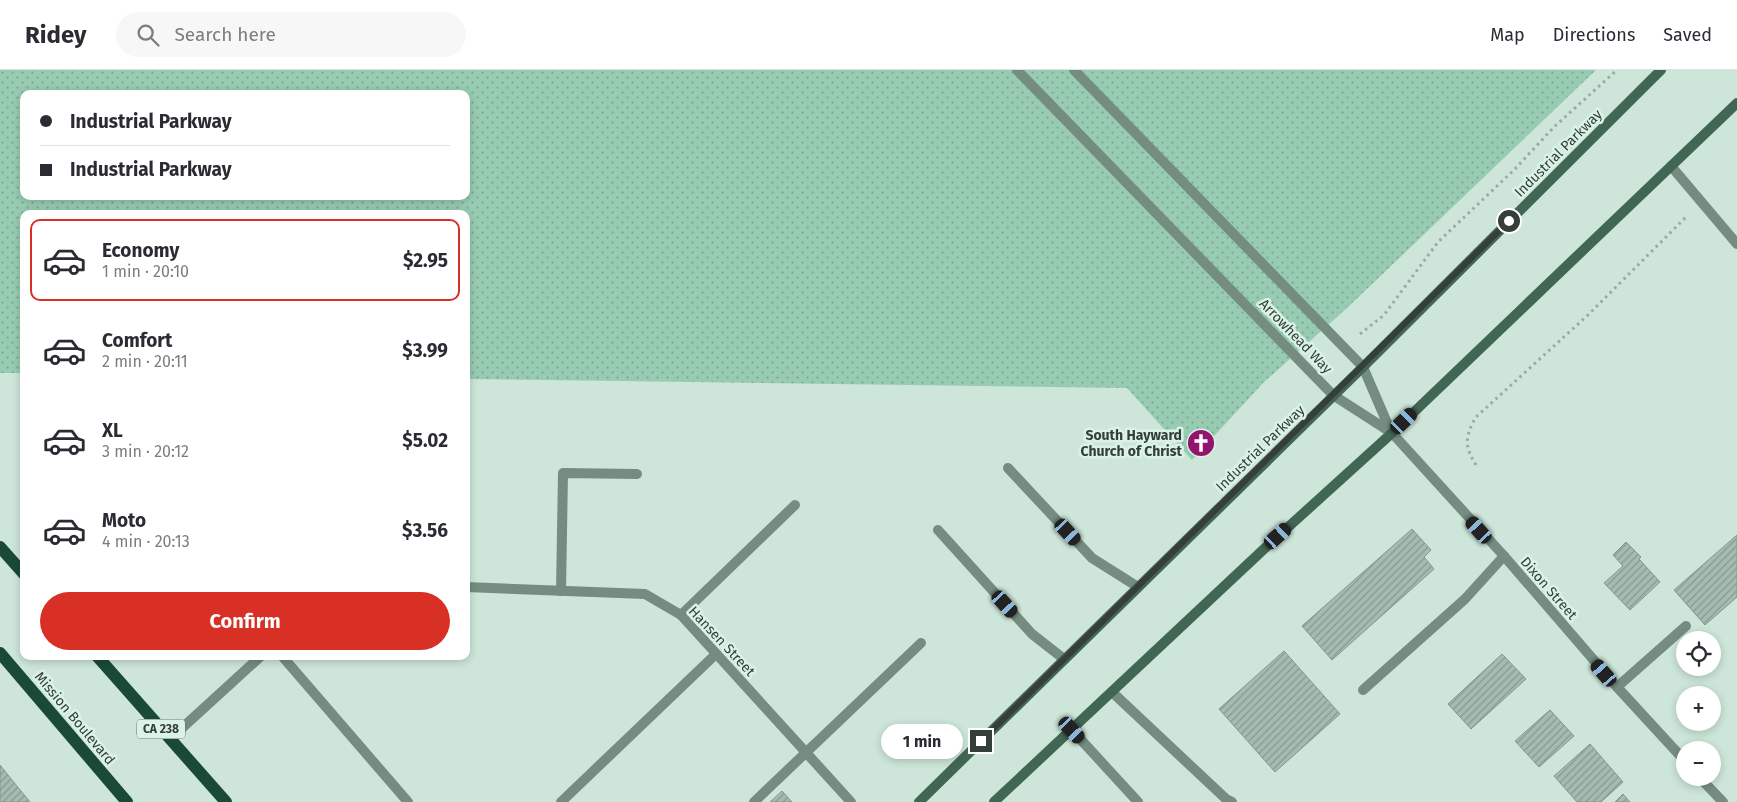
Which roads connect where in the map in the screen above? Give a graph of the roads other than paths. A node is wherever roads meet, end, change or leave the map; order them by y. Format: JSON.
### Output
{"nodes":[{"id":1,"x":1018,"y":70,"type":"edge"},
{"id":2,"x":1074,"y":70,"type":"edge"},
{"id":3,"x":1661,"y":70,"type":"edge"},
{"id":4,"x":1737,"y":103,"type":"edge"},
{"id":5,"x":1671,"y":166,"type":"junction"},
{"id":6,"x":1737,"y":244,"type":"edge"},
{"id":7,"x":1363,"y":367,"type":"junction"},
{"id":8,"x":1334,"y":395,"type":"junction"},
{"id":9,"x":1392,"y":433,"type":"junction"},
{"id":10,"x":1008,"y":468,"type":"dead end"},
{"id":11,"x":638,"y":474,"type":"dead end"},
{"id":12,"x":795,"y":505,"type":"dead end"},
{"id":13,"x":938,"y":530,"type":"dead end"},
{"id":14,"x":0,"y":547,"type":"edge"},
{"id":15,"x":1504,"y":556,"type":"junction"},
{"id":16,"x":20,"y":570,"type":"edge"},
{"id":17,"x":470,"y":587,"type":"edge"},
{"id":18,"x":1138,"y":587,"type":"junction"},
{"id":19,"x":561,"y":591,"type":"junction"},
{"id":20,"x":681,"y":615,"type":"junction"},
{"id":21,"x":1686,"y":626,"type":"dead end"},
{"id":22,"x":921,"y":643,"type":"dead end"},
{"id":23,"x":0,"y":653,"type":"edge"},
{"id":24,"x":716,"y":654,"type":"junction"},
{"id":25,"x":1064,"y":659,"type":"junction"},
{"id":26,"x":101,"y":660,"type":"edge"},
{"id":27,"x":257,"y":660,"type":"edge"},
{"id":28,"x":285,"y":660,"type":"edge"},
{"id":29,"x":1617,"y":688,"type":"junction"},
{"id":30,"x":1363,"y":690,"type":"dead end"},
{"id":31,"x":1112,"y":692,"type":"junction"},
{"id":32,"x":1072,"y":730,"type":"junction"},
{"id":33,"x":170,"y":739,"type":"junction"},
{"id":34,"x":1676,"y":751,"type":"edge"},
{"id":35,"x":806,"y":752,"type":"junction"},
{"id":36,"x":1708,"y":786,"type":"edge"},
{"id":37,"x":127,"y":802,"type":"edge"},
{"id":38,"x":226,"y":802,"type":"edge"},
{"id":39,"x":408,"y":802,"type":"edge"},
{"id":40,"x":561,"y":802,"type":"edge"},
{"id":41,"x":754,"y":802,"type":"edge"},
{"id":42,"x":851,"y":802,"type":"edge"},
{"id":43,"x":919,"y":802,"type":"edge"},
{"id":44,"x":994,"y":802,"type":"edge"},
{"id":45,"x":1138,"y":802,"type":"edge"},
{"id":46,"x":1232,"y":802,"type":"edge"},
{"id":47,"x":1723,"y":802,"type":"edge"}],
"edges":[{"from":1,"to":8,"type":"street","name":"Arrowhead Way"},
{"from":2,"to":7,"type":"street","name":"Arrowhead Way"},
{"from":3,"to":7,"type":"main road","name":"Industrial Parkway"},
{"from":4,"to":5,"type":"main road"},
{"from":5,"to":6,"type":"street"},
{"from":5,"to":9,"type":"main road"},
{"from":7,"to":8,"type":"main road","name":"Industrial Parkway"},
{"from":7,"to":9,"type":"street","name":"Arrowhead Way"},
{"from":8,"to":9,"type":"street","name":"Arrowhead Way"},
{"from":8,"to":18,"type":"main road","name":"Industrial Parkway"},
{"from":9,"to":15,"type":"street","name":"Dixon Street"},
{"from":9,"to":31,"type":"main road"},
{"from":10,"to":18,"type":"street"},
{"from":11,"to":19,"type":"street"},
{"from":12,"to":20,"type":"street"},
{"from":13,"to":25,"type":"street"},
{"from":14,"to":16,"type":"main road"},
{"from":15,"to":29,"type":"street","name":"Dixon Street"},
{"from":15,"to":30,"type":"street"},
{"from":17,"to":19,"type":"street","name":"Hansen Street"},
{"from":18,"to":25,"type":"main road","name":"Industrial Parkway"},
{"from":19,"to":20,"type":"street","name":"Hansen Street"},
{"from":20,"to":24,"type":"street","name":"Hansen Street"},
{"from":21,"to":29,"type":"street"},
{"from":22,"to":35,"type":"street"},
{"from":23,"to":37,"type":"main road","name":"Mission Boulevard"},
{"from":24,"to":35,"type":"street","name":"Hansen Street"},
{"from":24,"to":40,"type":"street"},
{"from":25,"to":43,"type":"main road","name":"Industrial Parkway"},
{"from":26,"to":33,"type":"main road","number":"CA 238"},
{"from":27,"to":33,"type":"street"},
{"from":28,"to":39,"type":"street"},
{"from":29,"to":34,"type":"street","name":"Dixon Street"},
{"from":31,"to":32,"type":"main road"},
{"from":31,"to":46,"type":"street"},
{"from":32,"to":44,"type":"main road"},
{"from":32,"to":45,"type":"street"},
{"from":33,"to":38,"type":"main road","number":"CA 238"},
{"from":35,"to":41,"type":"street"},
{"from":35,"to":42,"type":"street","name":"Hansen Street"},
{"from":36,"to":47,"type":"street"}]}
